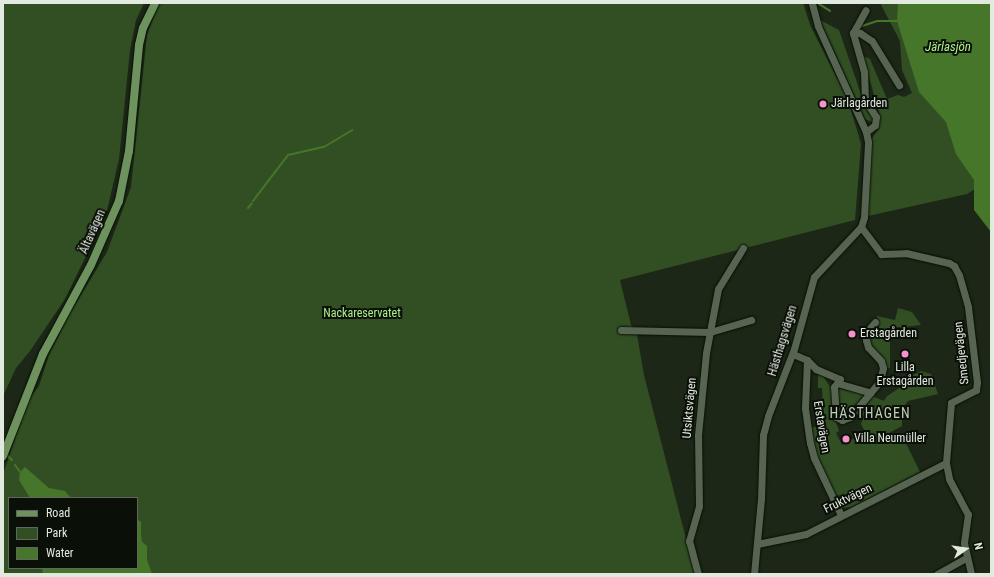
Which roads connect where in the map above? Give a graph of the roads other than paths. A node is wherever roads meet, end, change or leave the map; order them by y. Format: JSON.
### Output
{"nodes":[{"id":1,"x":155,"y":3,"type":"edge"},
{"id":2,"x":812,"y":3,"type":"edge"},
{"id":3,"x":866,"y":10,"type":"dead end"},
{"id":4,"x":853,"y":33,"type":"junction"},
{"id":5,"x":899,"y":85,"type":"dead end"},
{"id":6,"x":866,"y":132,"type":"junction"},
{"id":7,"x":861,"y":227,"type":"junction"},
{"id":8,"x":743,"y":248,"type":"dead end"},
{"id":9,"x":751,"y":320,"type":"dead end"},
{"id":10,"x":875,"y":322,"type":"dead end"},
{"id":11,"x":621,"y":330,"type":"dead end"},
{"id":12,"x":710,"y":332,"type":"junction"},
{"id":13,"x":793,"y":354,"type":"junction"},
{"id":14,"x":807,"y":360,"type":"junction"},
{"id":15,"x":838,"y":381,"type":"junction"},
{"id":16,"x":871,"y":393,"type":"junction"},
{"id":17,"x":3,"y":456,"type":"edge"},
{"id":18,"x":946,"y":463,"type":"junction"},
{"id":19,"x":841,"y":515,"type":"junction"},
{"id":20,"x":757,"y":544,"type":"junction"},
{"id":21,"x":966,"y":558,"type":"junction"},
{"id":22,"x":698,"y":574,"type":"edge"},
{"id":23,"x":754,"y":574,"type":"edge"},
{"id":24,"x":937,"y":574,"type":"edge"},
{"id":25,"x":971,"y":574,"type":"edge"}],
"edges":[{"from":1,"to":17,"type":"main road","name":"Ältavägen"},
{"from":2,"to":6,"type":"street"},
{"from":3,"to":4,"type":"street"},
{"from":4,"to":5,"type":"street"},
{"from":4,"to":6,"type":"street"},
{"from":6,"to":7,"type":"street"},
{"from":7,"to":13,"type":"street","name":"Hästhagsvägen"},
{"from":7,"to":18,"type":"street","name":"Smedjevägen"},
{"from":8,"to":12,"type":"street","name":"Utsiktsvägen"},
{"from":9,"to":12,"type":"street"},
{"from":10,"to":16,"type":"street"},
{"from":11,"to":12,"type":"street"},
{"from":12,"to":22,"type":"street","name":"Utsiktsvägen"},
{"from":13,"to":14,"type":"street"},
{"from":13,"to":20,"type":"street","name":"Hästhagsvägen"},
{"from":14,"to":15,"type":"street"},
{"from":14,"to":19,"type":"street","name":"Erstavägen"},
{"from":15,"to":16,"type":"street"},
{"from":15,"to":16,"type":"street"},
{"from":18,"to":19,"type":"street","name":"Fruktvägen"},
{"from":18,"to":21,"type":"street","name":"Smedjevägen"},
{"from":19,"to":20,"type":"street","name":"Fruktvägen"},
{"from":20,"to":23,"type":"street","name":"Hästhagsvägen"},
{"from":21,"to":24,"type":"street"},
{"from":21,"to":25,"type":"street","name":"Smedjevägen"}]}
